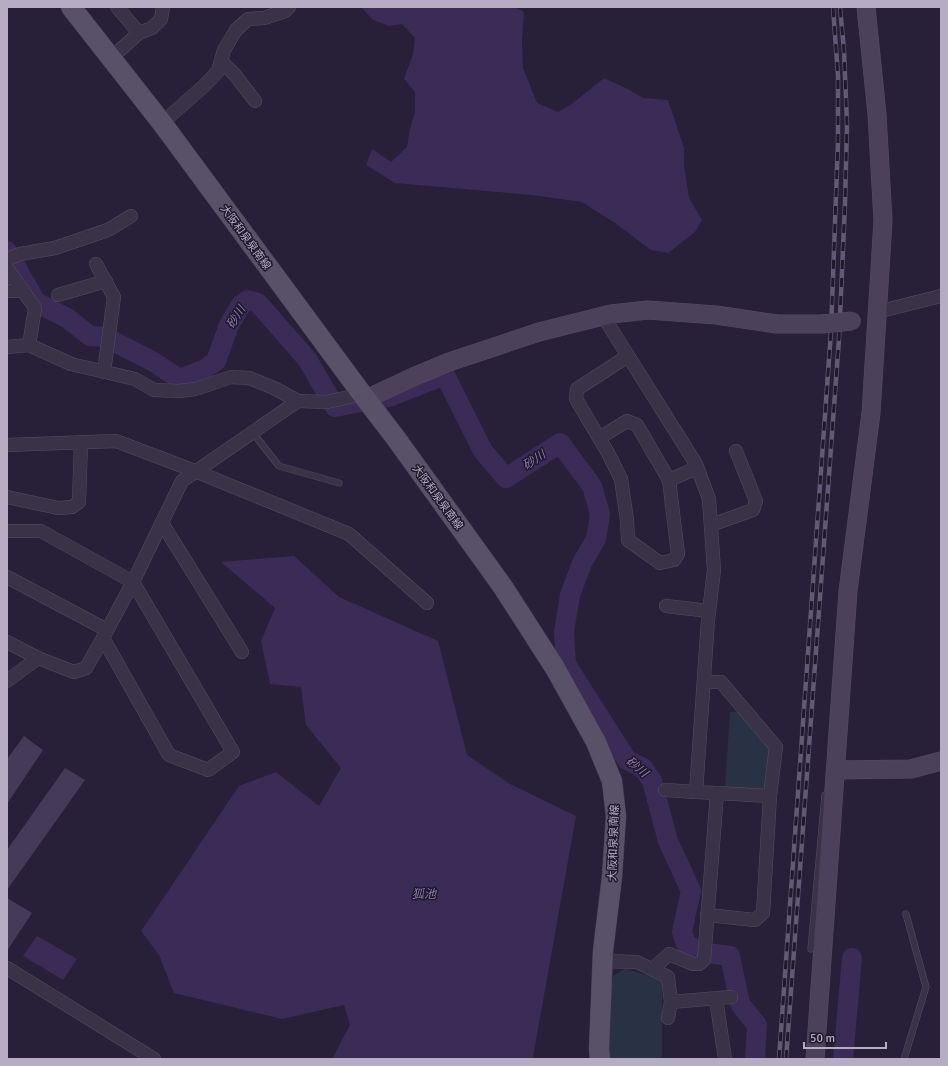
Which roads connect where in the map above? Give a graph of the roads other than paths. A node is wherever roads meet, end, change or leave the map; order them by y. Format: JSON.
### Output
{"nodes":[{"id":1,"x":71,"y":7,"type":"edge"},
{"id":2,"x":117,"y":7,"type":"edge"},
{"id":3,"x":163,"y":7,"type":"edge"},
{"id":4,"x":289,"y":7,"type":"edge"},
{"id":5,"x":866,"y":7,"type":"edge"},
{"id":6,"x":139,"y":33,"type":"junction"},
{"id":7,"x":111,"y":58,"type":"junction"},
{"id":8,"x":221,"y":61,"type":"junction"},
{"id":9,"x":255,"y":100,"type":"dead end"},
{"id":10,"x":162,"y":123,"type":"junction"},
{"id":11,"x":131,"y":216,"type":"dead end"},
{"id":12,"x":7,"y":260,"type":"edge"},
{"id":13,"x":96,"y":264,"type":"dead end"},
{"id":14,"x":7,"y":268,"type":"edge"},
{"id":15,"x":106,"y":281,"type":"junction"},
{"id":16,"x":7,"y":291,"type":"edge"},
{"id":17,"x":23,"y":291,"type":"junction"},
{"id":18,"x":58,"y":295,"type":"dead end"},
{"id":19,"x":941,"y":296,"type":"edge"},
{"id":20,"x":603,"y":316,"type":"junction"},
{"id":21,"x":877,"y":316,"type":"junction"},
{"id":22,"x":29,"y":344,"type":"junction"},
{"id":23,"x":7,"y":347,"type":"edge"},
{"id":24,"x":628,"y":356,"type":"junction"},
{"id":25,"x":104,"y":372,"type":"junction"},
{"id":26,"x":364,"y":397,"type":"junction"},
{"id":27,"x":298,"y":401,"type":"junction"},
{"id":28,"x":253,"y":433,"type":"junction"},
{"id":29,"x":599,"y":438,"type":"junction"},
{"id":30,"x":81,"y":442,"type":"junction"},
{"id":31,"x":7,"y":445,"type":"edge"},
{"id":32,"x":736,"y":451,"type":"dead end"},
{"id":33,"x":697,"y":468,"type":"junction"},
{"id":34,"x":195,"y":471,"type":"junction"},
{"id":35,"x":669,"y":480,"type":"junction"},
{"id":36,"x":338,"y":483,"type":"dead end"},
{"id":37,"x":7,"y":497,"type":"edge"},
{"id":38,"x":162,"y":523,"type":"junction"},
{"id":39,"x":711,"y":525,"type":"junction"},
{"id":40,"x":7,"y":531,"type":"edge"},
{"id":41,"x":7,"y":577,"type":"edge"},
{"id":42,"x":133,"y":582,"type":"junction"},
{"id":43,"x":427,"y":603,"type":"dead end"},
{"id":44,"x":666,"y":606,"type":"dead end"},
{"id":45,"x":709,"y":611,"type":"junction"},
{"id":46,"x":105,"y":634,"type":"junction"},
{"id":47,"x":7,"y":642,"type":"edge"},
{"id":48,"x":242,"y":652,"type":"dead end"},
{"id":49,"x":38,"y":658,"type":"junction"},
{"id":50,"x":7,"y":681,"type":"edge"},
{"id":51,"x":704,"y":682,"type":"junction"},
{"id":52,"x":941,"y":761,"type":"edge"},
{"id":53,"x":831,"y":772,"type":"junction"},
{"id":54,"x":825,"y":788,"type":"dead end"},
{"id":55,"x":665,"y":790,"type":"dead end"},
{"id":56,"x":696,"y":792,"type":"junction"},
{"id":57,"x":717,"y":792,"type":"junction"},
{"id":58,"x":770,"y":796,"type":"junction"},
{"id":59,"x":906,"y":914,"type":"dead end"},
{"id":60,"x":707,"y":915,"type":"junction"},
{"id":61,"x":811,"y":949,"type":"dead end"},
{"id":62,"x":603,"y":961,"type":"junction"},
{"id":63,"x":7,"y":968,"type":"edge"},
{"id":64,"x":653,"y":969,"type":"junction"},
{"id":65,"x":731,"y":997,"type":"dead end"},
{"id":66,"x":716,"y":999,"type":"junction"},
{"id":67,"x":671,"y":1002,"type":"junction"},
{"id":68,"x":668,"y":1018,"type":"dead end"},
{"id":69,"x":154,"y":1059,"type":"edge"},
{"id":70,"x":600,"y":1059,"type":"edge"},
{"id":71,"x":725,"y":1059,"type":"edge"},
{"id":72,"x":815,"y":1059,"type":"edge"},
{"id":73,"x":904,"y":1059,"type":"edge"}],
"edges":[{"from":1,"to":7,"type":"main road","name":"大阪和泉泉南線"},
{"from":2,"to":6,"type":"street"},
{"from":3,"to":6,"type":"street"},
{"from":4,"to":8,"type":"street"},
{"from":5,"to":21,"type":"street"},
{"from":6,"to":7,"type":"street"},
{"from":7,"to":10,"type":"main road","name":"大阪和泉泉南線"},
{"from":8,"to":9,"type":"street"},
{"from":8,"to":10,"type":"street"},
{"from":10,"to":26,"type":"main road","name":"大阪和泉泉南線"},
{"from":11,"to":12,"type":"street"},
{"from":13,"to":15,"type":"street"},
{"from":14,"to":17,"type":"street"},
{"from":15,"to":18,"type":"street"},
{"from":15,"to":25,"type":"street"},
{"from":16,"to":17,"type":"street"},
{"from":17,"to":22,"type":"street"},
{"from":19,"to":21,"type":"street"},
{"from":20,"to":21,"type":"street","bridge":true},
{"from":20,"to":24,"type":"street"},
{"from":20,"to":26,"type":"street"},
{"from":21,"to":53,"type":"street"},
{"from":22,"to":23,"type":"street"},
{"from":22,"to":25,"type":"street"},
{"from":24,"to":29,"type":"street"},
{"from":24,"to":33,"type":"street"},
{"from":25,"to":27,"type":"street"},
{"from":26,"to":27,"type":"street"},
{"from":26,"to":62,"type":"main road","name":"大阪和泉泉南線"},
{"from":27,"to":28,"type":"street"},
{"from":28,"to":34,"type":"street"},
{"from":28,"to":36,"type":"lane"},
{"from":29,"to":35,"type":"street"},
{"from":29,"to":35,"type":"street"},
{"from":30,"to":31,"type":"street"},
{"from":30,"to":34,"type":"street"},
{"from":30,"to":37,"type":"street"},
{"from":32,"to":39,"type":"street"},
{"from":33,"to":35,"type":"street"},
{"from":33,"to":39,"type":"street"},
{"from":34,"to":38,"type":"street"},
{"from":34,"to":43,"type":"street"},
{"from":38,"to":42,"type":"street"},
{"from":38,"to":48,"type":"street"},
{"from":39,"to":45,"type":"street"},
{"from":40,"to":42,"type":"street"},
{"from":41,"to":46,"type":"street"},
{"from":42,"to":46,"type":"street"},
{"from":42,"to":46,"type":"street"},
{"from":44,"to":45,"type":"street"},
{"from":45,"to":51,"type":"street"},
{"from":46,"to":49,"type":"street"},
{"from":47,"to":49,"type":"street"},
{"from":49,"to":50,"type":"street"},
{"from":51,"to":56,"type":"street"},
{"from":51,"to":58,"type":"street"},
{"from":52,"to":53,"type":"street"},
{"from":53,"to":72,"type":"street"},
{"from":54,"to":61,"type":"lane"},
{"from":55,"to":56,"type":"street"},
{"from":56,"to":57,"type":"street"},
{"from":57,"to":58,"type":"street"},
{"from":57,"to":60,"type":"street"},
{"from":58,"to":60,"type":"street"},
{"from":59,"to":73,"type":"lane"},
{"from":60,"to":64,"type":"street"},
{"from":62,"to":64,"type":"street"},
{"from":62,"to":70,"type":"main road","name":"大阪和泉泉南線"},
{"from":63,"to":69,"type":"street"},
{"from":64,"to":67,"type":"street"},
{"from":65,"to":66,"type":"street"},
{"from":66,"to":67,"type":"street"},
{"from":66,"to":71,"type":"street"},
{"from":67,"to":68,"type":"street"}]}
